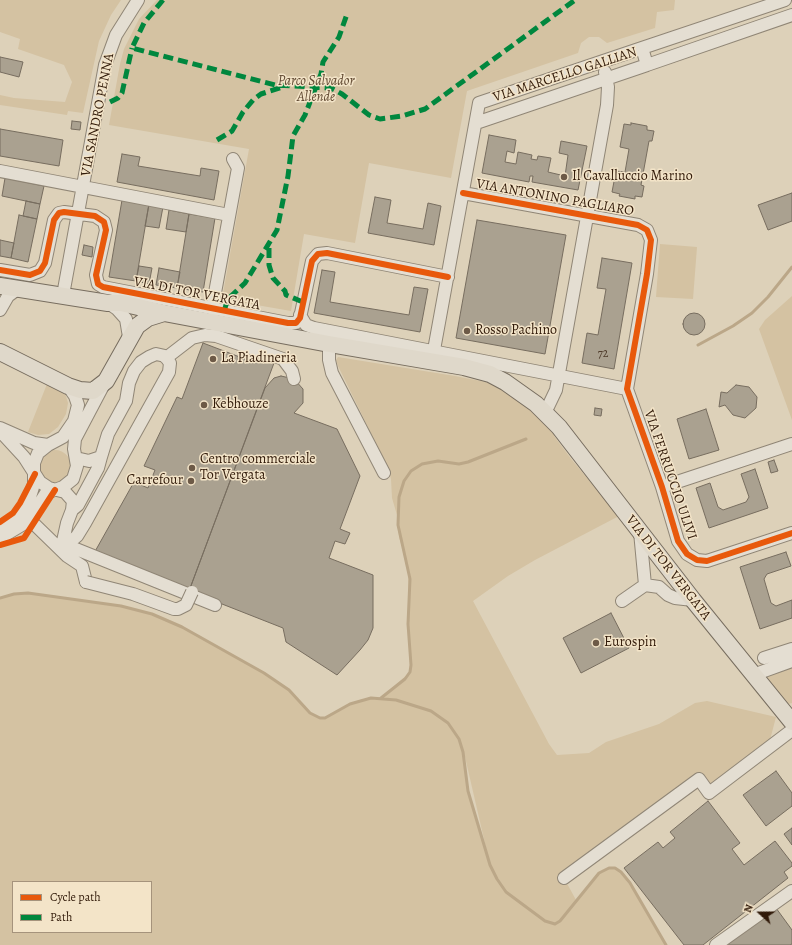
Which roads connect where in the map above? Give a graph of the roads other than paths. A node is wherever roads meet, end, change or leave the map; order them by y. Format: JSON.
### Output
{"nodes":[{"id":1,"x":138,"y":0,"type":"edge"},
{"id":2,"x":785,"y":0,"type":"edge"},
{"id":3,"x":792,"y":15,"type":"edge"},
{"id":4,"x":642,"y":48,"type":"junction"},
{"id":5,"x":602,"y":62,"type":"junction"},
{"id":6,"x":647,"y":65,"type":"junction"},
{"id":7,"x":607,"y":78,"type":"junction"},
{"id":8,"x":476,"y":123,"type":"junction"},
{"id":9,"x":233,"y":159,"type":"dead end"},
{"id":10,"x":0,"y":171,"type":"edge"},
{"id":11,"x":83,"y":187,"type":"junction"},
{"id":12,"x":463,"y":193,"type":"junction"},
{"id":13,"x":78,"y":213,"type":"junction"},
{"id":14,"x":229,"y":215,"type":"junction"},
{"id":15,"x":587,"y":216,"type":"junction"},
{"id":16,"x":0,"y":270,"type":"edge"},
{"id":17,"x":448,"y":276,"type":"junction"},
{"id":18,"x":0,"y":286,"type":"edge"},
{"id":19,"x":19,"y":288,"type":"junction"},
{"id":20,"x":63,"y":295,"type":"junction"},
{"id":21,"x":108,"y":303,"type":"junction"},
{"id":22,"x":212,"y":309,"type":"junction"},
{"id":23,"x":0,"y":310,"type":"edge"},
{"id":24,"x":164,"y":313,"type":"junction"},
{"id":25,"x":291,"y":324,"type":"junction"},
{"id":26,"x":129,"y":337,"type":"junction"},
{"id":27,"x":329,"y":344,"type":"junction"},
{"id":28,"x":434,"y":350,"type":"junction"},
{"id":29,"x":0,"y":352,"type":"edge"},
{"id":30,"x":166,"y":358,"type":"junction"},
{"id":31,"x":558,"y":376,"type":"junction"},
{"id":32,"x":294,"y":379,"type":"dead end"},
{"id":33,"x":106,"y":381,"type":"junction"},
{"id":34,"x":68,"y":386,"type":"junction"},
{"id":35,"x":627,"y":389,"type":"junction"},
{"id":36,"x":545,"y":413,"type":"junction"},
{"id":37,"x":0,"y":430,"type":"edge"},
{"id":38,"x":792,"y":444,"type":"edge"},
{"id":39,"x":48,"y":445,"type":"junction"},
{"id":40,"x":101,"y":457,"type":"junction"},
{"id":41,"x":76,"y":458,"type":"junction"},
{"id":42,"x":35,"y":474,"type":"junction"},
{"id":43,"x":384,"y":474,"type":"dead end"},
{"id":44,"x":662,"y":487,"type":"junction"},
{"id":45,"x":55,"y":490,"type":"junction"},
{"id":46,"x":72,"y":510,"type":"junction"},
{"id":47,"x":29,"y":519,"type":"junction"},
{"id":48,"x":0,"y":528,"type":"edge"},
{"id":49,"x":640,"y":532,"type":"junction"},
{"id":50,"x":792,"y":533,"type":"edge"},
{"id":51,"x":0,"y":538,"type":"edge"},
{"id":52,"x":61,"y":550,"type":"junction"},
{"id":53,"x":645,"y":585,"type":"junction"},
{"id":54,"x":192,"y":592,"type":"dead end"},
{"id":55,"x":693,"y":600,"type":"junction"},
{"id":56,"x":622,"y":601,"type":"dead end"},
{"id":57,"x":216,"y":605,"type":"dead end"},
{"id":58,"x":792,"y":650,"type":"edge"},
{"id":59,"x":764,"y":658,"type":"dead end"},
{"id":60,"x":792,"y":662,"type":"edge"},
{"id":61,"x":753,"y":675,"type":"junction"},
{"id":62,"x":792,"y":722,"type":"edge"},
{"id":63,"x":792,"y":730,"type":"edge"},
{"id":64,"x":564,"y":878,"type":"dead end"},
{"id":65,"x":792,"y":892,"type":"edge"},
{"id":66,"x":716,"y":945,"type":"edge"}],
"edges":[{"from":1,"to":11,"type":"street","name":"VIA SANDRO PENNA"},
{"from":2,"to":4,"type":"street"},
{"from":3,"to":6,"type":"street"},
{"from":4,"to":5,"type":"street","name":"VIA MARCELLO GALLIAN"},
{"from":4,"to":6,"type":"street","name":"VIA MARCELLO GALLIAN"},
{"from":5,"to":7,"type":"street"},
{"from":5,"to":8,"type":"street","name":"VIA MARCELLO GALLIAN"},
{"from":6,"to":7,"type":"street","name":"VIA MARCELLO GALLIAN"},
{"from":7,"to":8,"type":"street","name":"VIA MARCELLO GALLIAN"},
{"from":7,"to":15,"type":"street"},
{"from":8,"to":12,"type":"street","name":"VIA MARCELLO GALLIAN"},
{"from":9,"to":14,"type":"street"},
{"from":10,"to":11,"type":"street"},
{"from":11,"to":13,"type":"street","name":"VIA SANDRO PENNA"},
{"from":11,"to":14,"type":"street"},
{"from":12,"to":15,"type":"street","name":"VIA ANTONINO PAGLIARO"},
{"from":12,"to":17,"type":"street","name":"VIA MARCELLO GALLIAN"},
{"from":13,"to":16,"type":"street"},
{"from":13,"to":20,"type":"street","name":"VIA SANDRO PENNA"},
{"from":13,"to":22,"type":"street","name":"VIA DI TOR VERGATA"},
{"from":14,"to":22,"type":"street"},
{"from":15,"to":31,"type":"street"},
{"from":15,"to":35,"type":"street","name":"VIA ANTONINO PAGLIARO"},
{"from":17,"to":25,"type":"street"},
{"from":17,"to":28,"type":"street","name":"VIA MARCELLO GALLIAN"},
{"from":18,"to":19,"type":"main road","name":"VIA DI TOR VERGATA"},
{"from":19,"to":20,"type":"main road","name":"VIA DI TOR VERGATA"},
{"from":19,"to":23,"type":"street"},
{"from":20,"to":21,"type":"main road","name":"VIA DI TOR VERGATA"},
{"from":21,"to":24,"type":"main road","name":"VIA DI TOR VERGATA"},
{"from":21,"to":26,"type":"street"},
{"from":22,"to":25,"type":"street","name":"VIA DI TOR VERGATA"},
{"from":24,"to":25,"type":"main road","name":"VIA DI TOR VERGATA"},
{"from":24,"to":26,"type":"main road","name":"VIA DI TOR VERGATA"},
{"from":25,"to":27,"type":"main road","name":"VIA DI TOR VERGATA"},
{"from":25,"to":28,"type":"street"},
{"from":26,"to":33,"type":"main road","name":"VIA DI TOR VERGATA"},
{"from":27,"to":36,"type":"main road","name":"VIA DI TOR VERGATA"},
{"from":27,"to":43,"type":"street"},
{"from":28,"to":31,"type":"street"},
{"from":29,"to":34,"type":"main road"},
{"from":30,"to":32,"type":"street"},
{"from":30,"to":40,"type":"street"},
{"from":30,"to":52,"type":"street"},
{"from":31,"to":35,"type":"street"},
{"from":31,"to":36,"type":"street"},
{"from":33,"to":34,"type":"main road"},
{"from":33,"to":41,"type":"street"},
{"from":34,"to":39,"type":"street"},
{"from":35,"to":44,"type":"street","name":"VIA FERRUCCIO ULIVI"},
{"from":36,"to":49,"type":"main road","name":"VIA DI TOR VERGATA"},
{"from":37,"to":39,"type":"street"},
{"from":37,"to":42,"type":"street"},
{"from":38,"to":44,"type":"street"},
{"from":39,"to":42,"type":"street"},
{"from":40,"to":41,"type":"street"},
{"from":40,"to":46,"type":"street"},
{"from":41,"to":45,"type":"street"},
{"from":42,"to":45,"type":"street"},
{"from":42,"to":48,"type":"street"},
{"from":44,"to":50,"type":"street","name":"VIA FERRUCCIO ULIVI"},
{"from":45,"to":46,"type":"street"},
{"from":45,"to":47,"type":"street"},
{"from":46,"to":52,"type":"street"},
{"from":47,"to":51,"type":"street"},
{"from":47,"to":52,"type":"street"},
{"from":49,"to":53,"type":"street"},
{"from":49,"to":55,"type":"main road","name":"VIA DI TOR VERGATA"},
{"from":52,"to":54,"type":"street","bridge":true},
{"from":52,"to":57,"type":"street"},
{"from":53,"to":55,"type":"street"},
{"from":53,"to":56,"type":"street"},
{"from":55,"to":61,"type":"main road","name":"VIA DI TOR VERGATA"},
{"from":58,"to":59,"type":"street"},
{"from":60,"to":61,"type":"street"},
{"from":61,"to":62,"type":"main road","name":"VIA DI TOR VERGATA"},
{"from":63,"to":64,"type":"street"},
{"from":65,"to":66,"type":"street"}]}
